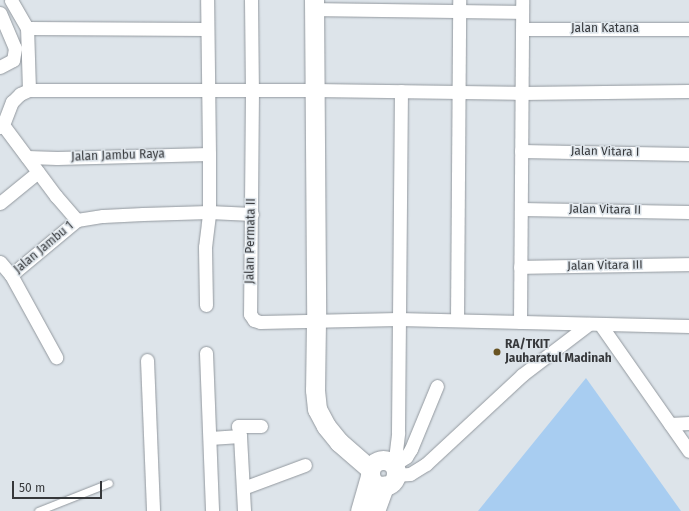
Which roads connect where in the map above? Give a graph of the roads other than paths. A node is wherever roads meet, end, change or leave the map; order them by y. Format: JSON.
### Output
{"nodes":[{"id":1,"x":11,"y":0,"type":"edge"},
{"id":2,"x":207,"y":0,"type":"edge"},
{"id":3,"x":251,"y":0,"type":"edge"},
{"id":4,"x":318,"y":5,"type":"edge"},
{"id":5,"x":398,"y":6,"type":"edge"},
{"id":6,"x":459,"y":6,"type":"edge"},
{"id":7,"x":522,"y":6,"type":"edge"},
{"id":8,"x":0,"y":13,"type":"edge"},
{"id":9,"x":27,"y":28,"type":"junction"},
{"id":10,"x":522,"y":29,"type":"junction"},
{"id":11,"x":689,"y":29,"type":"edge"},
{"id":12,"x":206,"y":30,"type":"junction"},
{"id":13,"x":0,"y":67,"type":"edge"},
{"id":14,"x":29,"y":90,"type":"junction"},
{"id":15,"x":209,"y":90,"type":"junction"},
{"id":16,"x":252,"y":90,"type":"junction"},
{"id":17,"x":318,"y":90,"type":"junction"},
{"id":18,"x":401,"y":91,"type":"junction"},
{"id":19,"x":689,"y":91,"type":"edge"},
{"id":20,"x":459,"y":92,"type":"junction"},
{"id":21,"x":521,"y":93,"type":"junction"},
{"id":22,"x":2,"y":126,"type":"edge"},
{"id":23,"x":521,"y":152,"type":"junction"},
{"id":24,"x":209,"y":154,"type":"junction"},
{"id":25,"x":689,"y":154,"type":"edge"},
{"id":26,"x":27,"y":157,"type":"junction"},
{"id":27,"x":38,"y":172,"type":"junction"},
{"id":28,"x":0,"y":203,"type":"edge"},
{"id":29,"x":521,"y":209,"type":"junction"},
{"id":30,"x":209,"y":212,"type":"junction"},
{"id":31,"x":689,"y":212,"type":"edge"},
{"id":32,"x":252,"y":214,"type":"junction"},
{"id":33,"x":77,"y":220,"type":"junction"},
{"id":34,"x":0,"y":262,"type":"edge"},
{"id":35,"x":689,"y":264,"type":"edge"},
{"id":36,"x":520,"y":267,"type":"junction"},
{"id":37,"x":11,"y":275,"type":"junction"},
{"id":38,"x":206,"y":305,"type":"dead end"},
{"id":39,"x":398,"y":319,"type":"junction"},
{"id":40,"x":457,"y":320,"type":"junction"},
{"id":41,"x":321,"y":321,"type":"junction"},
{"id":42,"x":520,"y":322,"type":"junction"},
{"id":43,"x":595,"y":324,"type":"junction"},
{"id":44,"x":689,"y":326,"type":"edge"},
{"id":45,"x":206,"y":353,"type":"dead end"},
{"id":46,"x":56,"y":357,"type":"dead end"},
{"id":47,"x":147,"y":360,"type":"dead end"},
{"id":48,"x":437,"y":386,"type":"dead end"},
{"id":49,"x":689,"y":423,"type":"edge"},
{"id":50,"x":670,"y":424,"type":"junction"},
{"id":51,"x":261,"y":426,"type":"dead end"},
{"id":52,"x":240,"y":436,"type":"junction"},
{"id":53,"x":210,"y":438,"type":"junction"},
{"id":54,"x":689,"y":451,"type":"edge"},
{"id":55,"x":304,"y":466,"type":"dead end"},
{"id":56,"x":383,"y":472,"type":"junction"},
{"id":57,"x":109,"y":483,"type":"dead end"},
{"id":58,"x":243,"y":488,"type":"junction"},
{"id":59,"x":38,"y":511,"type":"edge"},
{"id":60,"x":153,"y":511,"type":"edge"},
{"id":61,"x":212,"y":511,"type":"edge"},
{"id":62,"x":244,"y":511,"type":"edge"},
{"id":63,"x":362,"y":511,"type":"edge"}],
"edges":[{"from":1,"to":9,"type":"street"},
{"from":2,"to":12,"type":"street"},
{"from":3,"to":16,"type":"street","name":"Jalan Permata II"},
{"from":4,"to":5,"type":"street"},
{"from":4,"to":17,"type":"street"},
{"from":5,"to":6,"type":"street"},
{"from":6,"to":7,"type":"street"},
{"from":6,"to":20,"type":"street"},
{"from":7,"to":10,"type":"street"},
{"from":8,"to":13,"type":"street"},
{"from":9,"to":12,"type":"street"},
{"from":9,"to":14,"type":"street"},
{"from":10,"to":11,"type":"street","name":"Jalan Katana"},
{"from":10,"to":21,"type":"street"},
{"from":12,"to":15,"type":"street"},
{"from":14,"to":15,"type":"street"},
{"from":14,"to":22,"type":"street"},
{"from":15,"to":16,"type":"street"},
{"from":15,"to":24,"type":"street"},
{"from":16,"to":17,"type":"street"},
{"from":16,"to":32,"type":"street","name":"Jalan Permata II"},
{"from":17,"to":18,"type":"street"},
{"from":17,"to":41,"type":"street"},
{"from":18,"to":20,"type":"street"},
{"from":18,"to":39,"type":"street"},
{"from":19,"to":21,"type":"street"},
{"from":20,"to":21,"type":"street"},
{"from":20,"to":40,"type":"street"},
{"from":21,"to":23,"type":"street"},
{"from":22,"to":26,"type":"street"},
{"from":23,"to":25,"type":"street","name":"Jalan Vitara I"},
{"from":23,"to":29,"type":"street"},
{"from":24,"to":26,"type":"street","name":"Jalan Jambu Raya"},
{"from":24,"to":30,"type":"street"},
{"from":26,"to":27,"type":"street"},
{"from":27,"to":28,"type":"street"},
{"from":27,"to":33,"type":"street"},
{"from":29,"to":31,"type":"street","name":"Jalan Vitara II"},
{"from":29,"to":36,"type":"street"},
{"from":30,"to":32,"type":"street"},
{"from":30,"to":33,"type":"street"},
{"from":30,"to":38,"type":"street"},
{"from":32,"to":41,"type":"street","name":"Jalan Permata II"},
{"from":33,"to":37,"type":"street","name":"Jalan Jambu 1"},
{"from":34,"to":37,"type":"street"},
{"from":35,"to":36,"type":"street","name":"Jalan Vitara III"},
{"from":36,"to":42,"type":"street"},
{"from":37,"to":46,"type":"street"},
{"from":39,"to":40,"type":"street"},
{"from":39,"to":41,"type":"street"},
{"from":39,"to":56,"type":"street"},
{"from":40,"to":42,"type":"street"},
{"from":41,"to":56,"type":"street"},
{"from":42,"to":43,"type":"street"},
{"from":43,"to":44,"type":"street"},
{"from":43,"to":50,"type":"street"},
{"from":43,"to":56,"type":"street"},
{"from":45,"to":53,"type":"street"},
{"from":47,"to":60,"type":"street"},
{"from":48,"to":56,"type":"street"},
{"from":49,"to":50,"type":"street"},
{"from":50,"to":54,"type":"street"},
{"from":51,"to":52,"type":"street"},
{"from":52,"to":53,"type":"street"},
{"from":52,"to":58,"type":"street"},
{"from":53,"to":61,"type":"street"},
{"from":55,"to":58,"type":"street"},
{"from":56,"to":63,"type":"street"},
{"from":57,"to":59,"type":"lane"},
{"from":58,"to":62,"type":"street"}]}
